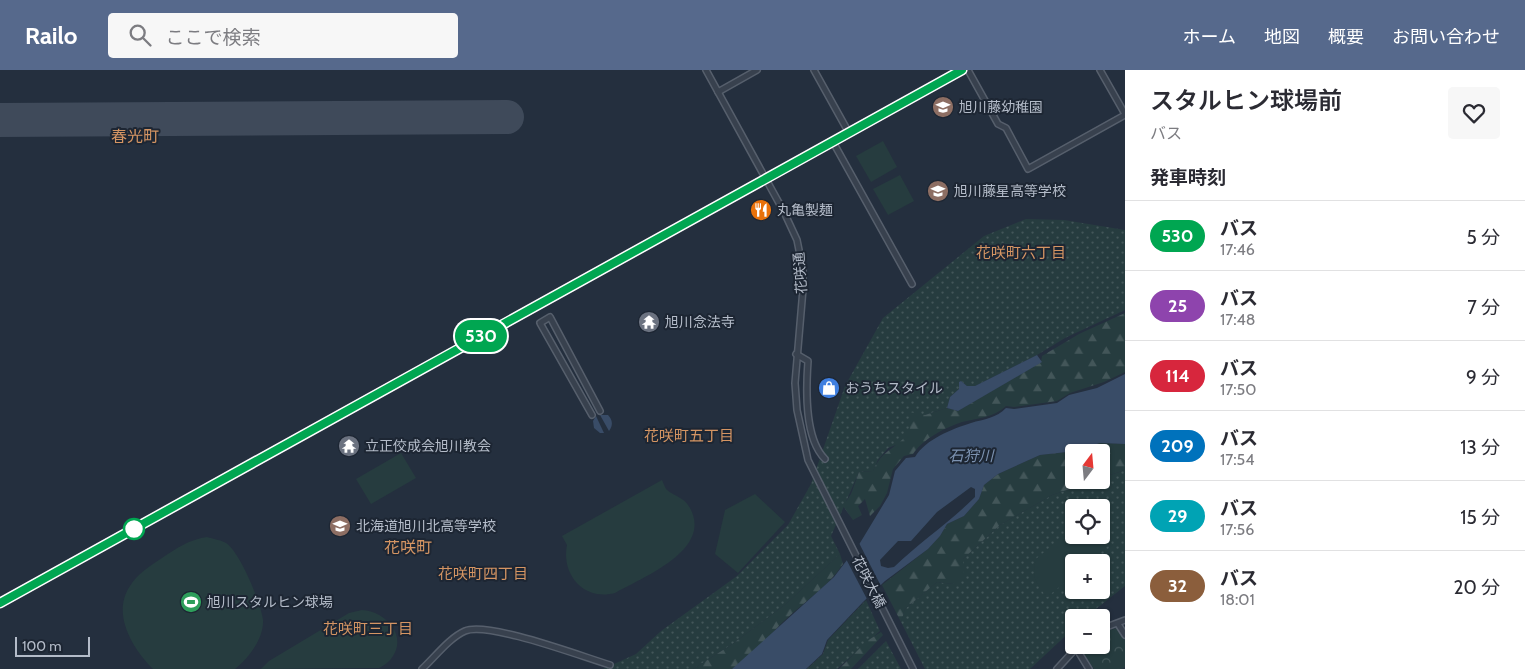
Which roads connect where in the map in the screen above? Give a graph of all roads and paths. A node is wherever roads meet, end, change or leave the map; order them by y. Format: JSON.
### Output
{"nodes":[{"id":1,"x":706,"y":70,"type":"edge"},
{"id":2,"x":757,"y":70,"type":"edge"},
{"id":3,"x":814,"y":70,"type":"edge"},
{"id":4,"x":962,"y":70,"type":"edge"},
{"id":5,"x":968,"y":70,"type":"edge"},
{"id":6,"x":1100,"y":70,"type":"edge"},
{"id":7,"x":718,"y":92,"type":"junction"},
{"id":8,"x":1125,"y":114,"type":"edge"},
{"id":9,"x":849,"y":133,"type":"junction"},
{"id":10,"x":834,"y":142,"type":"junction"},
{"id":11,"x":766,"y":179,"type":"junction"},
{"id":12,"x":912,"y":284,"type":"dead end"},
{"id":13,"x":796,"y":354,"type":"junction"},
{"id":14,"x":600,"y":411,"type":"dead end"},
{"id":15,"x":592,"y":415,"type":"dead end"},
{"id":16,"x":825,"y":459,"type":"dead end"},
{"id":17,"x":824,"y":495,"type":"joint"},
{"id":18,"x":0,"y":603,"type":"edge"},
{"id":19,"x":1125,"y":620,"type":"edge"},
{"id":20,"x":1118,"y":624,"type":"junction"},
{"id":21,"x":1110,"y":626,"type":"edge"},
{"id":22,"x":1125,"y":635,"type":"edge"},
{"id":23,"x":1071,"y":654,"type":"edge"},
{"id":24,"x":1081,"y":654,"type":"edge"},
{"id":25,"x":610,"y":665,"type":"dead end"},
{"id":26,"x":422,"y":669,"type":"edge"},
{"id":27,"x":913,"y":669,"type":"edge"},
{"id":28,"x":1057,"y":669,"type":"edge"},
{"id":29,"x":1089,"y":669,"type":"edge"}],
"edges":[{"from":1,"to":7,"type":"street","name":"花咲通"},
{"from":2,"to":7,"type":"street"},
{"from":3,"to":9,"type":"street"},
{"from":4,"to":9,"type":"highway"},
{"from":5,"to":8,"type":"street"},
{"from":6,"to":8,"type":"street"},
{"from":7,"to":11,"type":"street","name":"花咲通"},
{"from":9,"to":10,"type":"highway"},
{"from":10,"to":11,"type":"highway"},
{"from":10,"to":12,"type":"street"},
{"from":11,"to":13,"type":"street","name":"花咲通"},
{"from":11,"to":18,"type":"highway"},
{"from":13,"to":16,"type":"street"},
{"from":13,"to":17,"type":"street","name":"花咲通"},
{"from":14,"to":15,"type":"street"},
{"from":17,"to":27,"type":"street","name":"花咲大橋"},
{"from":19,"to":20,"type":"street"},
{"from":20,"to":21,"type":"street"},
{"from":20,"to":22,"type":"street"},
{"from":23,"to":28,"type":"street"},
{"from":24,"to":29,"type":"street"},
{"from":25,"to":26,"type":"street"}]}
